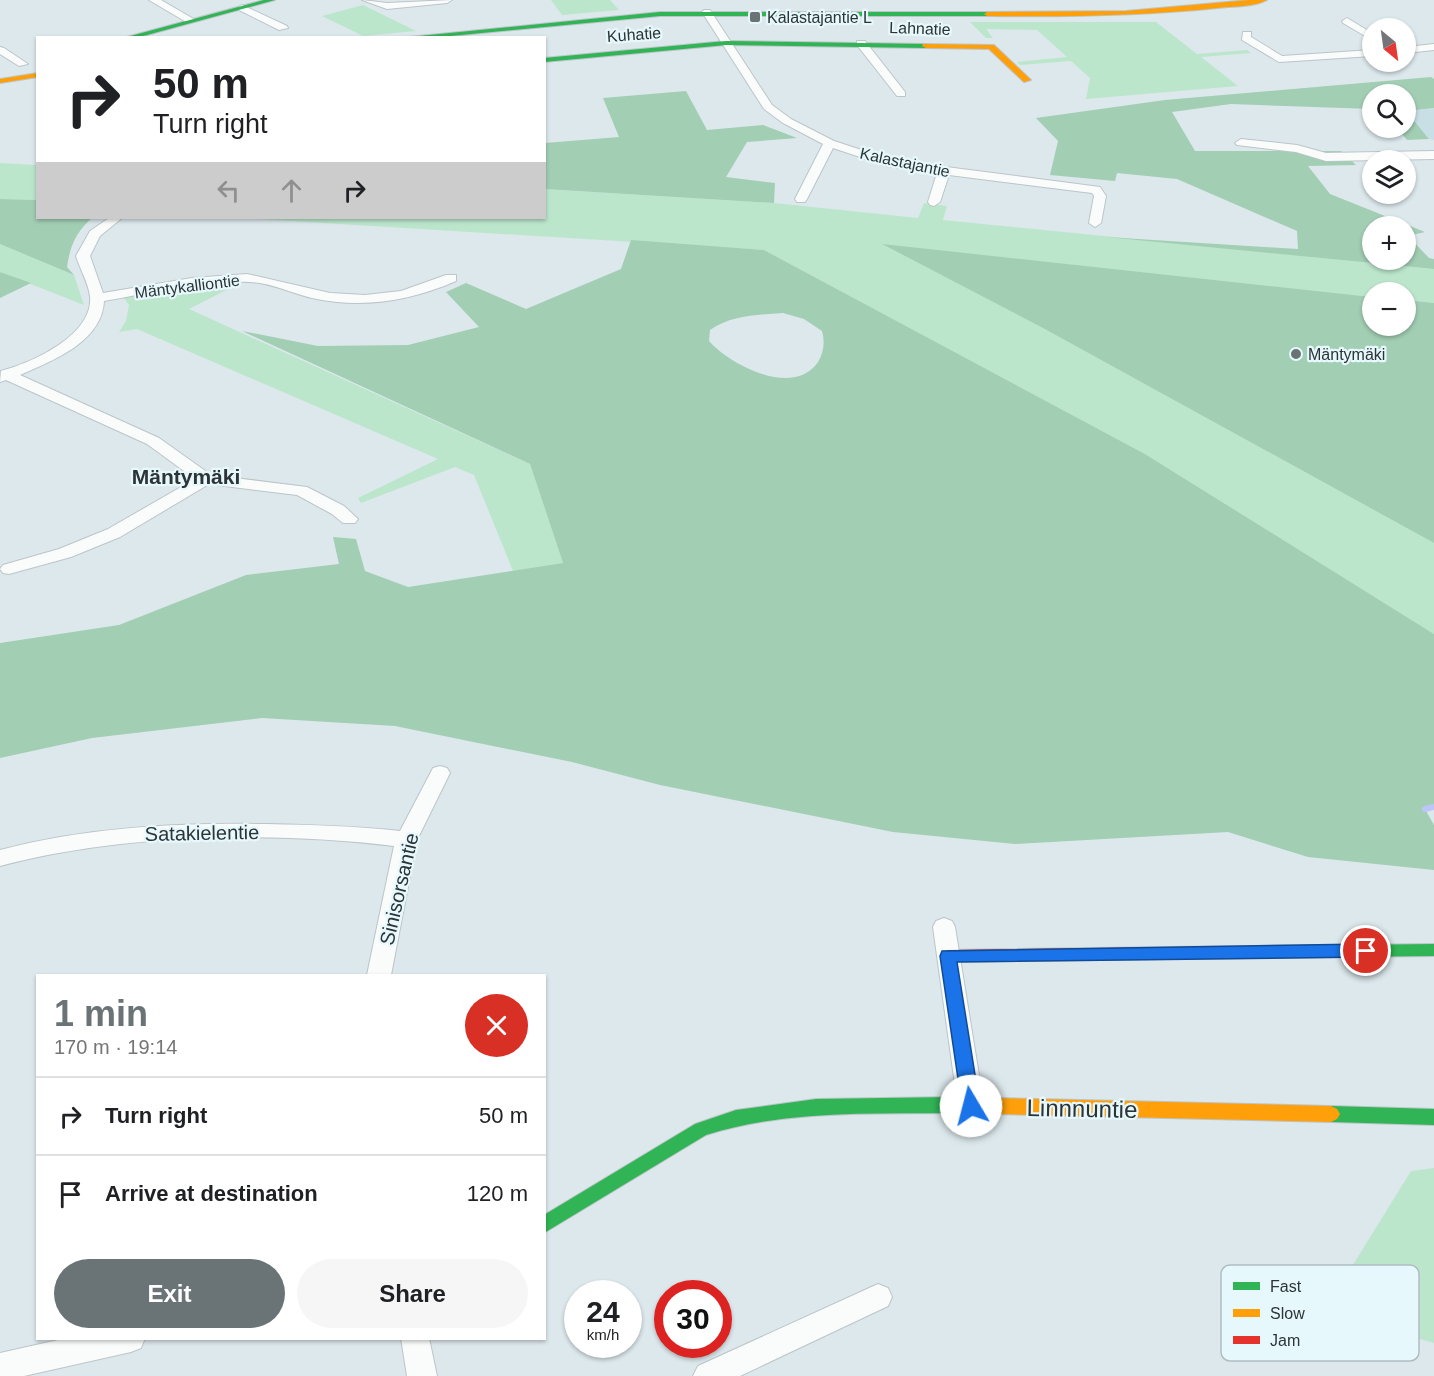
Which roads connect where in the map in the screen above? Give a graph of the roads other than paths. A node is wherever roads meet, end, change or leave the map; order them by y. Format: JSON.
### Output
{"nodes":[{"id":1,"x":154,"y":0,"type":"edge"},
{"id":2,"x":272,"y":0,"type":"edge"},
{"id":3,"x":367,"y":0,"type":"edge"},
{"id":4,"x":447,"y":0,"type":"edge"},
{"id":5,"x":1264,"y":0,"type":"edge"},
{"id":6,"x":242,"y":8,"type":"junction"},
{"id":7,"x":707,"y":12,"type":"junction"},
{"id":8,"x":192,"y":21,"type":"junction"},
{"id":9,"x":1347,"y":21,"type":"dead end"},
{"id":10,"x":283,"y":28,"type":"dead end"},
{"id":11,"x":1362,"y":31,"type":"edge"},
{"id":12,"x":1247,"y":34,"type":"dead end"},
{"id":13,"x":134,"y":36,"type":"edge"},
{"id":14,"x":422,"y":36,"type":"edge"},
{"id":15,"x":726,"y":43,"type":"junction"},
{"id":16,"x":861,"y":43,"type":"junction"},
{"id":17,"x":1434,"y":47,"type":"edge"},
{"id":18,"x":1416,"y":49,"type":"edge"},
{"id":19,"x":0,"y":50,"type":"edge"},
{"id":20,"x":1362,"y":54,"type":"edge"},
{"id":21,"x":546,"y":60,"type":"edge"},
{"id":22,"x":30,"y":72,"type":"edge"},
{"id":23,"x":1027,"y":80,"type":"dead end"},
{"id":24,"x":0,"y":81,"type":"edge"},
{"id":25,"x":901,"y":94,"type":"dead end"},
{"id":26,"x":830,"y":143,"type":"junction"},
{"id":27,"x":1241,"y":143,"type":"dead end"},
{"id":28,"x":1434,"y":155,"type":"edge"},
{"id":29,"x":944,"y":172,"type":"junction"},
{"id":30,"x":801,"y":199,"type":"dead end"},
{"id":31,"x":933,"y":202,"type":"dead end"},
{"id":32,"x":115,"y":219,"type":"edge"},
{"id":33,"x":1095,"y":223,"type":"dead end"},
{"id":34,"x":451,"y":278,"type":"dead end"},
{"id":35,"x":97,"y":298,"type":"junction"},
{"id":36,"x":3,"y":376,"type":"edge"},
{"id":37,"x":206,"y":479,"type":"junction"},
{"id":38,"x":349,"y":519,"type":"dead end"},
{"id":39,"x":9,"y":569,"type":"dead end"},
{"id":40,"x":440,"y":773,"type":"dead end"},
{"id":41,"x":406,"y":840,"type":"junction"},
{"id":42,"x":0,"y":858,"type":"edge"},
{"id":43,"x":944,"y":927,"type":"dead end"},
{"id":44,"x":1434,"y":950,"type":"edge"},
{"id":45,"x":948,"y":956,"type":"junction"},
{"id":46,"x":379,"y":974,"type":"edge"},
{"id":47,"x":971,"y":1106,"type":"junction"},
{"id":48,"x":1434,"y":1116,"type":"edge"},
{"id":49,"x":546,"y":1224,"type":"edge"},
{"id":50,"x":878,"y":1297,"type":"dead end"},
{"id":51,"x":122,"y":1340,"type":"edge"},
{"id":52,"x":415,"y":1340,"type":"edge"},
{"id":53,"x":0,"y":1367,"type":"edge"},
{"id":54,"x":422,"y":1376,"type":"edge"},
{"id":55,"x":708,"y":1376,"type":"edge"}],
"edges":[{"from":1,"to":8,"type":"street"},
{"from":2,"to":6,"type":"street"},
{"from":3,"to":4,"type":"street"},
{"from":5,"to":7,"type":"street"},
{"from":6,"to":8,"type":"street"},
{"from":6,"to":10,"type":"street"},
{"from":7,"to":14,"type":"street"},
{"from":7,"to":15,"type":"street","name":"Kalastajantie"},
{"from":8,"to":13,"type":"street"},
{"from":9,"to":11,"type":"street"},
{"from":12,"to":20,"type":"street"},
{"from":15,"to":16,"type":"street","name":"Lahnatie"},
{"from":15,"to":21,"type":"street","name":"Kuhatie"},
{"from":15,"to":26,"type":"street","name":"Kalastajantie"},
{"from":16,"to":23,"type":"street","name":"Lahnatie"},
{"from":16,"to":25,"type":"street"},
{"from":17,"to":18,"type":"street"},
{"from":19,"to":22,"type":"street"},
{"from":22,"to":24,"type":"street"},
{"from":26,"to":29,"type":"street","name":"Kalastajantie"},
{"from":26,"to":30,"type":"street"},
{"from":27,"to":28,"type":"street"},
{"from":29,"to":31,"type":"street"},
{"from":29,"to":33,"type":"street","name":"Kalastajantie"},
{"from":32,"to":35,"type":"street"},
{"from":34,"to":35,"type":"street","name":"Mäntykalliontie"},
{"from":35,"to":36,"type":"street"},
{"from":36,"to":37,"type":"street"},
{"from":37,"to":38,"type":"street"},
{"from":37,"to":39,"type":"street"},
{"from":40,"to":41,"type":"street","name":"Sinisorsantie"},
{"from":41,"to":42,"type":"street","name":"Satakielentie"},
{"from":41,"to":46,"type":"street","name":"Sinisorsantie"},
{"from":43,"to":45,"type":"street"},
{"from":44,"to":45,"type":"street"},
{"from":45,"to":47,"type":"street"},
{"from":47,"to":48,"type":"street","name":"Linnnuntie"},
{"from":47,"to":49,"type":"street","name":"Linnnuntie"},
{"from":50,"to":55,"type":"street"},
{"from":51,"to":53,"type":"street"},
{"from":52,"to":54,"type":"street"}]}
